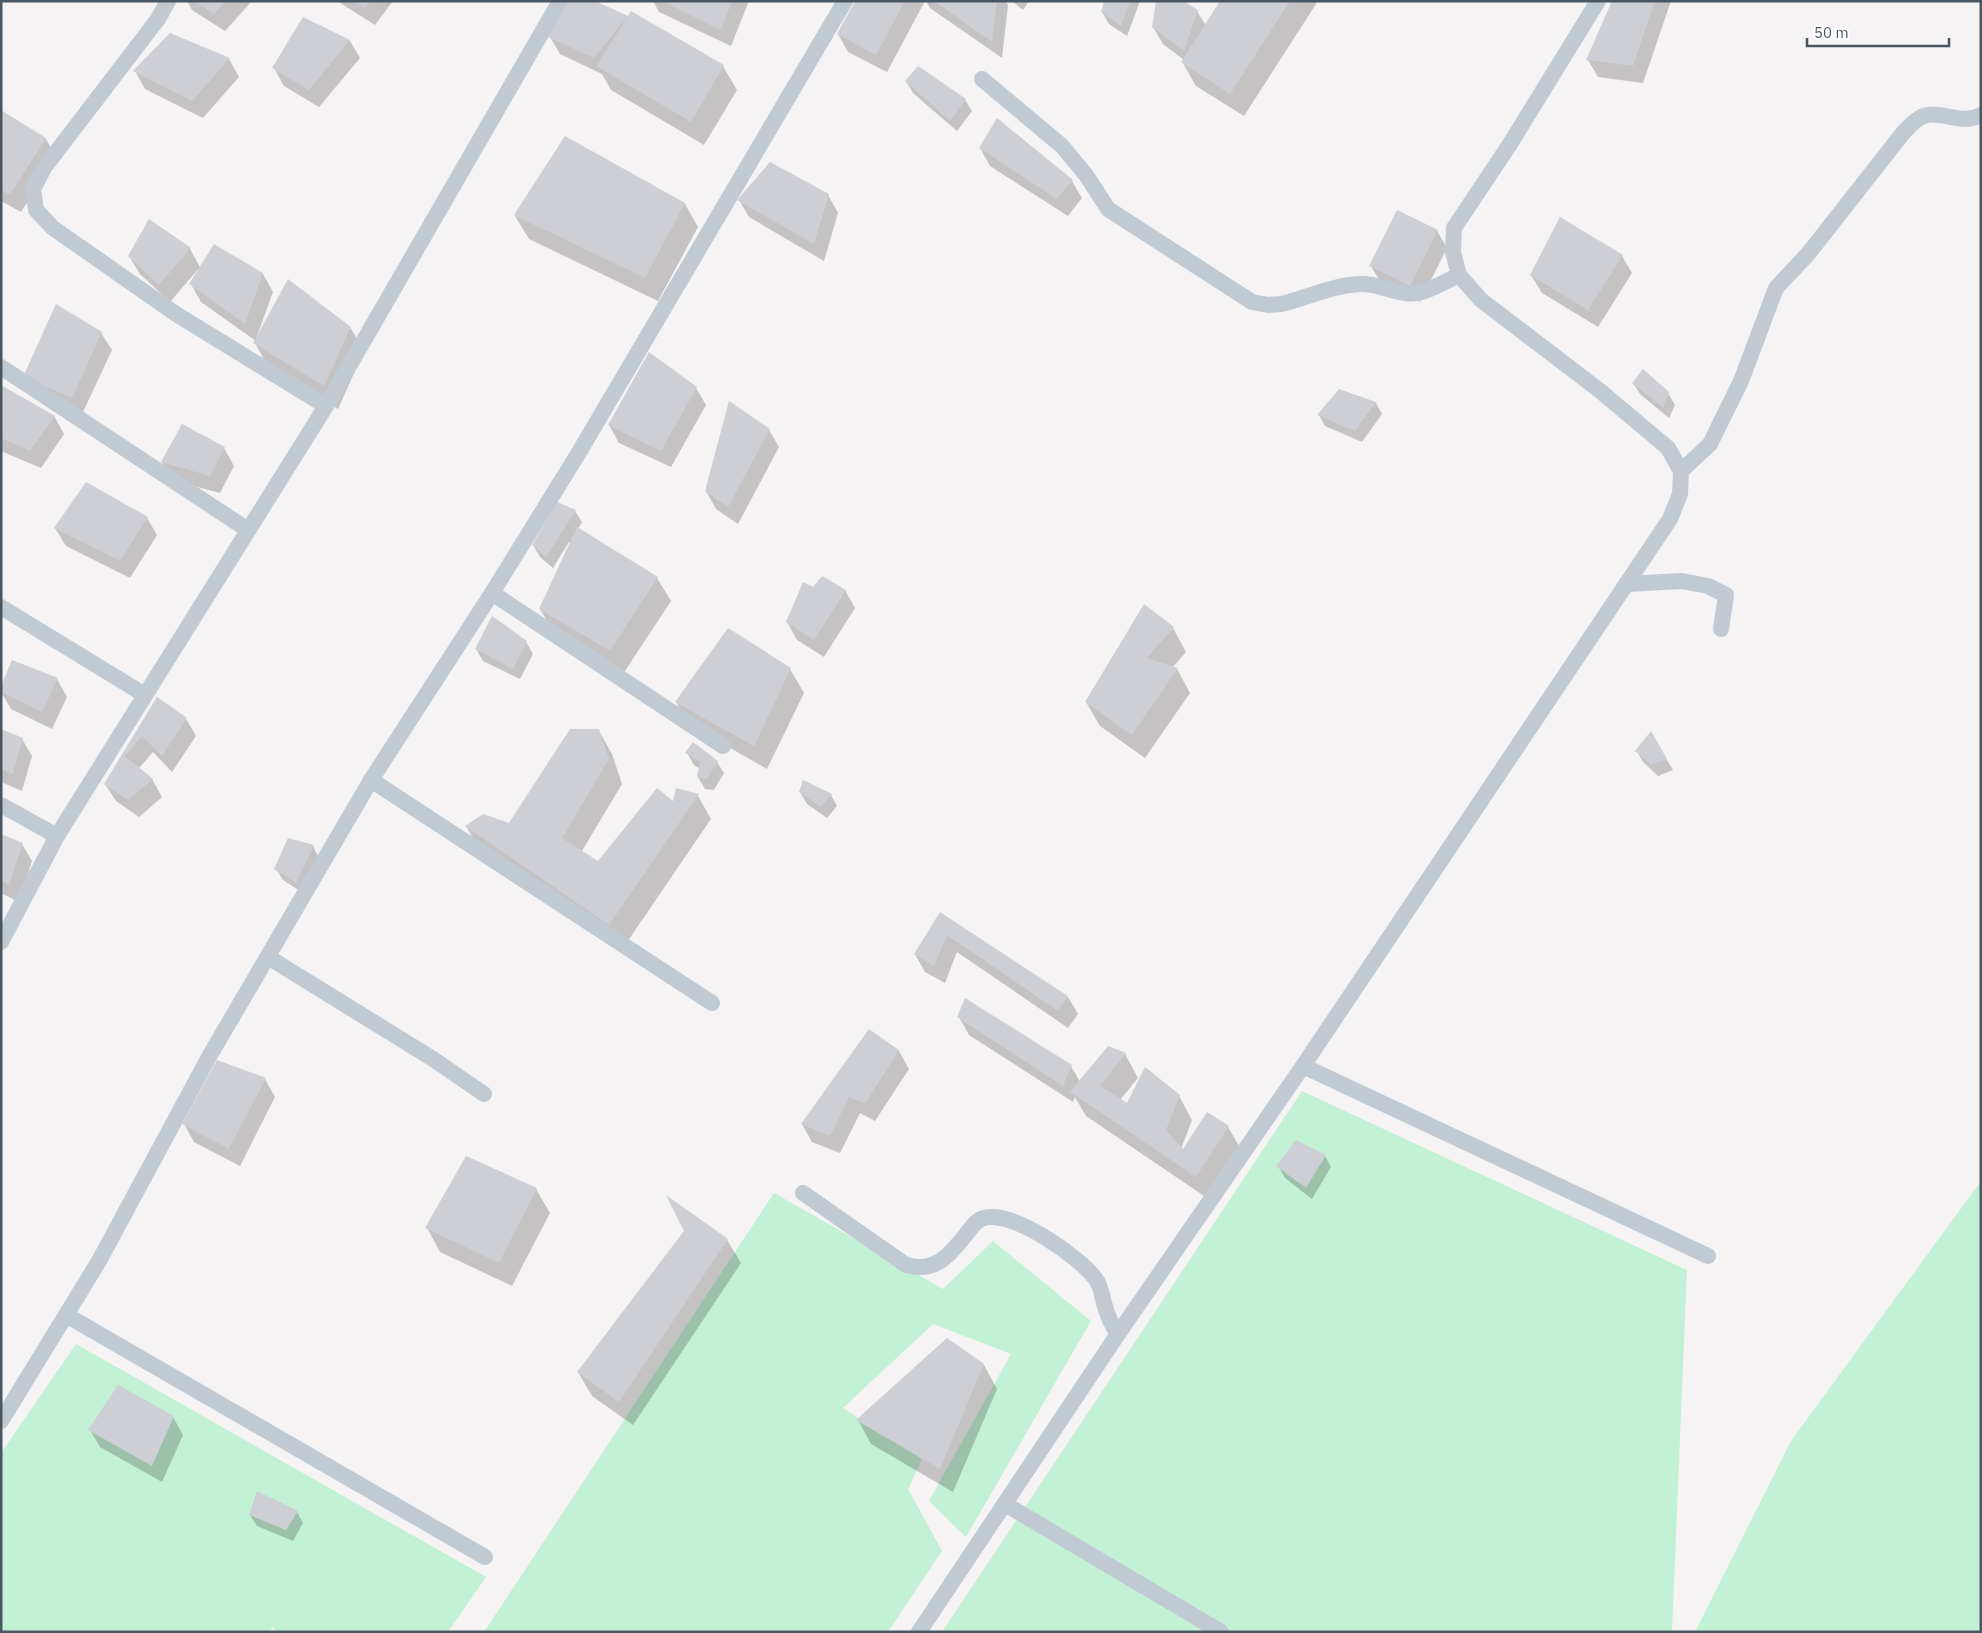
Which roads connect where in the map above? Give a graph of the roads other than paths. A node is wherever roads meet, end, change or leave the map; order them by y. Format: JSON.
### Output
{"nodes":[{"id":1,"x":168,"y":1,"type":"edge"},
{"id":2,"x":560,"y":1,"type":"edge"},
{"id":3,"x":845,"y":1,"type":"edge"},
{"id":4,"x":1598,"y":1,"type":"edge"},
{"id":5,"x":982,"y":80,"type":"dead end"},
{"id":6,"x":1981,"y":116,"type":"edge"},
{"id":7,"x":1460,"y":275,"type":"junction"},
{"id":8,"x":1,"y":367,"type":"edge"},
{"id":9,"x":326,"y":406,"type":"junction"},
{"id":10,"x":1681,"y":471,"type":"junction"},
{"id":11,"x":248,"y":530,"type":"junction"},
{"id":12,"x":1626,"y":584,"type":"junction"},
{"id":13,"x":492,"y":593,"type":"junction"},
{"id":14,"x":1,"y":607,"type":"edge"},
{"id":15,"x":1721,"y":629,"type":"dead end"},
{"id":16,"x":145,"y":695,"type":"junction"},
{"id":17,"x":723,"y":746,"type":"dead end"},
{"id":18,"x":371,"y":780,"type":"junction"},
{"id":19,"x":1,"y":805,"type":"edge"},
{"id":20,"x":57,"y":836,"type":"junction"},
{"id":21,"x":1,"y":942,"type":"edge"},
{"id":22,"x":268,"y":957,"type":"junction"},
{"id":23,"x":712,"y":1003,"type":"dead end"},
{"id":24,"x":1303,"y":1066,"type":"junction"},
{"id":25,"x":484,"y":1094,"type":"dead end"},
{"id":26,"x":803,"y":1193,"type":"dead end"},
{"id":27,"x":1708,"y":1256,"type":"dead end"},
{"id":28,"x":66,"y":1315,"type":"junction"},
{"id":29,"x":1118,"y":1334,"type":"junction"},
{"id":30,"x":1,"y":1421,"type":"edge"},
{"id":31,"x":1005,"y":1504,"type":"junction"},
{"id":32,"x":485,"y":1557,"type":"dead end"},
{"id":33,"x":919,"y":1632,"type":"edge"},
{"id":34,"x":1221,"y":1632,"type":"edge"}],
"edges":[{"from":1,"to":9,"type":"street"},
{"from":2,"to":9,"type":"street"},
{"from":3,"to":13,"type":"street"},
{"from":4,"to":7,"type":"street"},
{"from":5,"to":7,"type":"street"},
{"from":6,"to":10,"type":"street"},
{"from":7,"to":10,"type":"street"},
{"from":8,"to":11,"type":"street"},
{"from":9,"to":11,"type":"street"},
{"from":10,"to":12,"type":"street"},
{"from":11,"to":16,"type":"street"},
{"from":12,"to":15,"type":"street"},
{"from":12,"to":24,"type":"street"},
{"from":13,"to":17,"type":"street"},
{"from":13,"to":18,"type":"street"},
{"from":14,"to":16,"type":"street"},
{"from":16,"to":20,"type":"street"},
{"from":18,"to":22,"type":"street"},
{"from":18,"to":23,"type":"street"},
{"from":19,"to":20,"type":"street"},
{"from":20,"to":21,"type":"street"},
{"from":22,"to":25,"type":"street"},
{"from":22,"to":28,"type":"street"},
{"from":24,"to":27,"type":"street"},
{"from":24,"to":29,"type":"street"},
{"from":26,"to":29,"type":"street"},
{"from":28,"to":30,"type":"street"},
{"from":28,"to":32,"type":"street"},
{"from":29,"to":31,"type":"street"},
{"from":31,"to":33,"type":"street"},
{"from":31,"to":34,"type":"street"}]}
